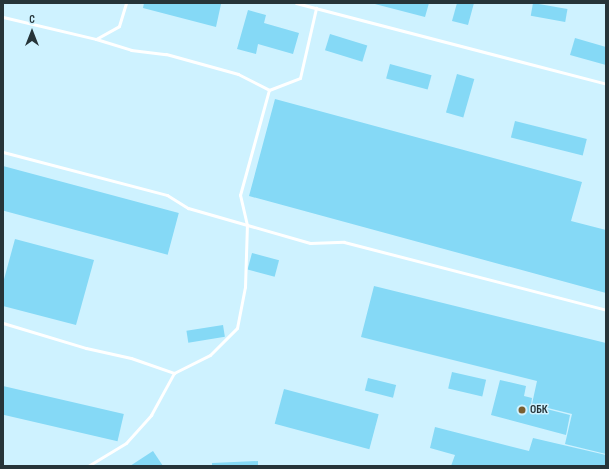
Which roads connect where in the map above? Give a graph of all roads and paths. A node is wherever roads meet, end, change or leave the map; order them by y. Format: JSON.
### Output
{"nodes":[{"id":1,"x":126,"y":3,"type":"edge"},
{"id":2,"x":296,"y":3,"type":"edge"},
{"id":3,"x":316,"y":8,"type":"junction"},
{"id":4,"x":3,"y":17,"type":"edge"},
{"id":5,"x":96,"y":39,"type":"junction"},
{"id":6,"x":606,"y":84,"type":"edge"},
{"id":7,"x":269,"y":90,"type":"junction"},
{"id":8,"x":3,"y":152,"type":"edge"},
{"id":9,"x":247,"y":225,"type":"junction"},
{"id":10,"x":606,"y":310,"type":"edge"},
{"id":11,"x":3,"y":323,"type":"edge"},
{"id":12,"x":174,"y":373,"type":"junction"},
{"id":13,"x":88,"y":466,"type":"edge"}],
"edges":[{"from":1,"to":5,"type":"lane"},
{"from":2,"to":3,"type":"lane"},
{"from":3,"to":6,"type":"lane"},
{"from":3,"to":7,"type":"lane"},
{"from":4,"to":5,"type":"lane"},
{"from":5,"to":7,"type":"lane"},
{"from":7,"to":9,"type":"lane"},
{"from":8,"to":9,"type":"lane"},
{"from":9,"to":10,"type":"lane"},
{"from":9,"to":12,"type":"lane"},
{"from":11,"to":12,"type":"lane"},
{"from":12,"to":13,"type":"lane"}]}
